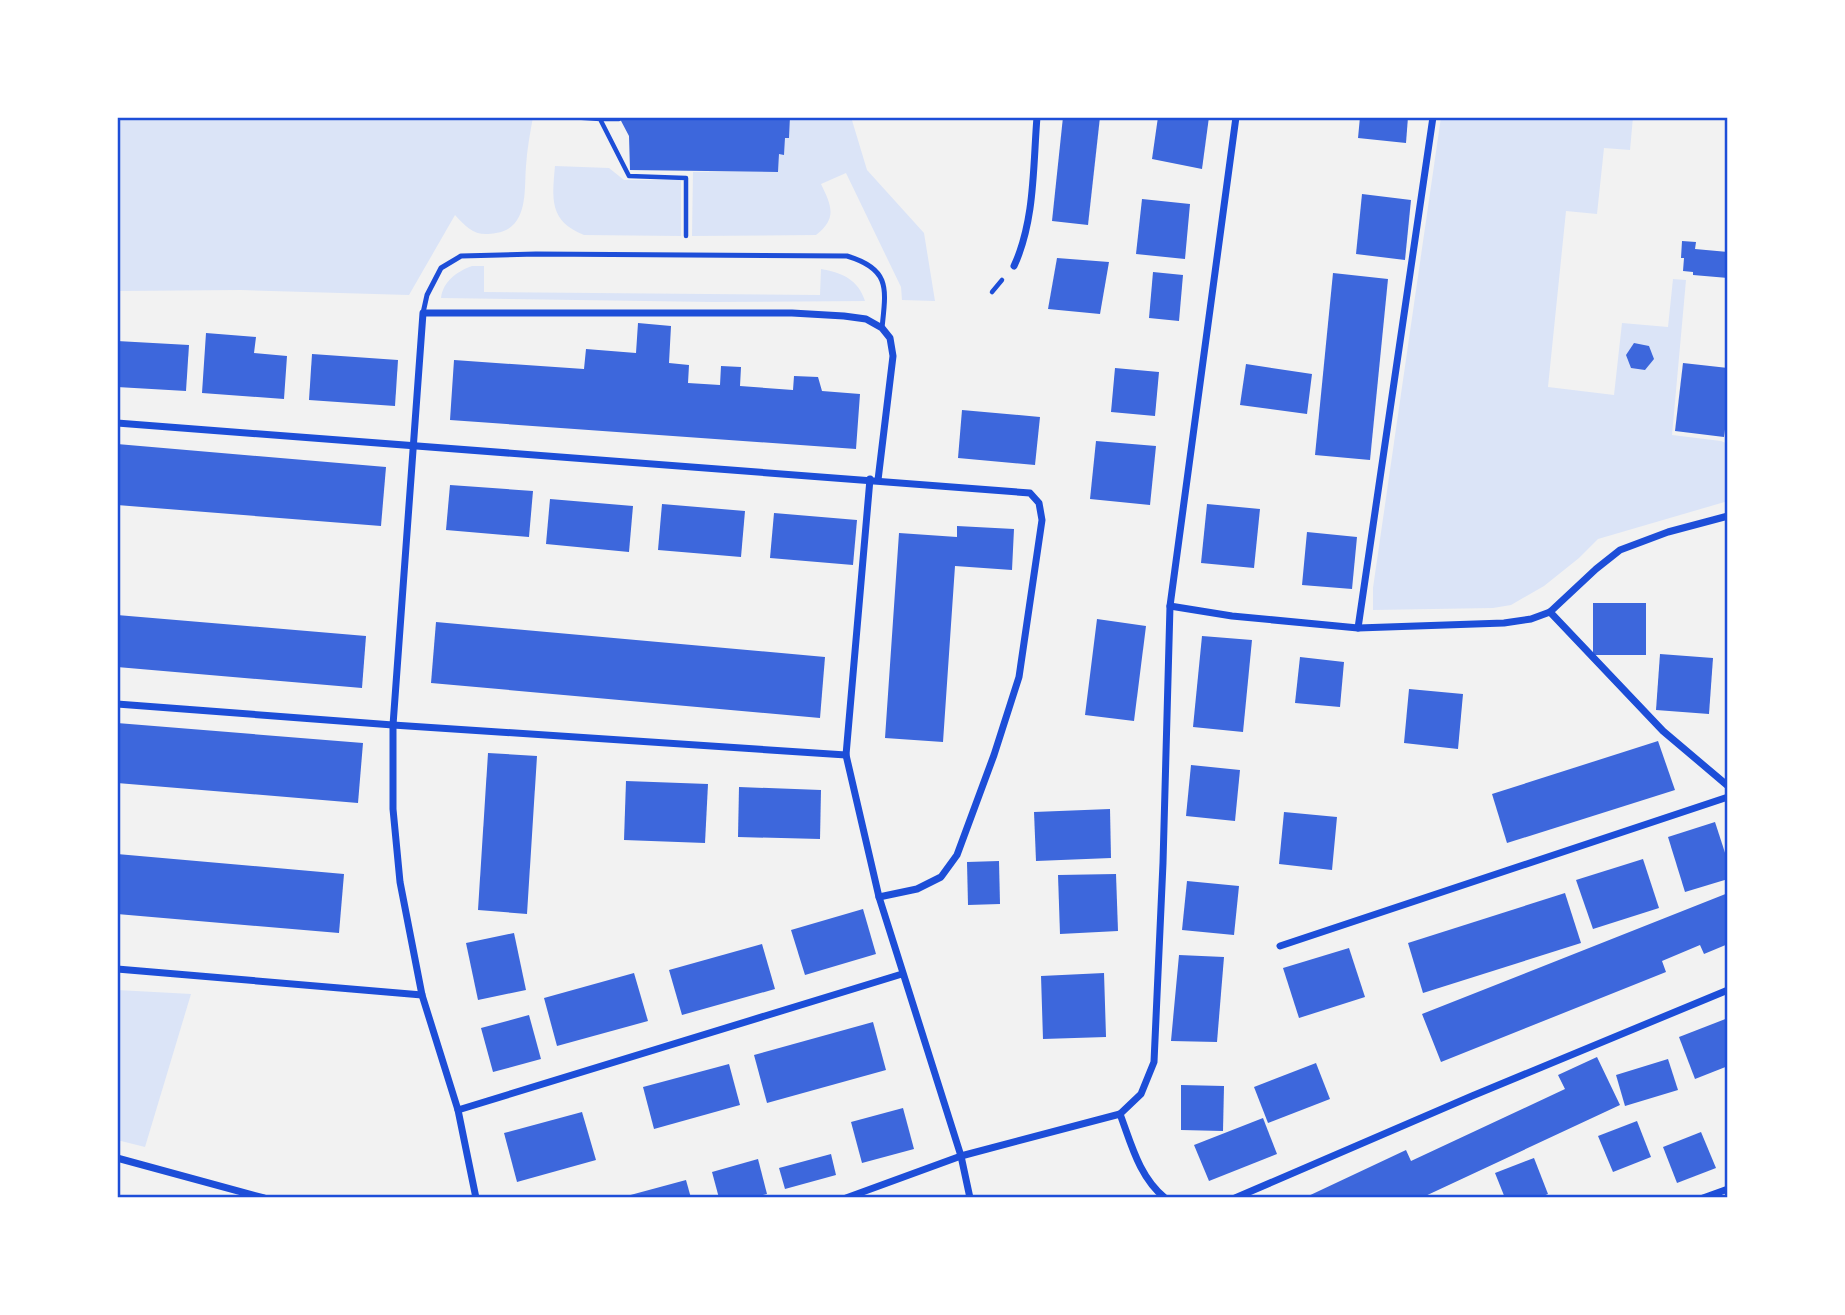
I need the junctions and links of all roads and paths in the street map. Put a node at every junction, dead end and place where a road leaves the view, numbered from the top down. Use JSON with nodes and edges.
{"nodes":[{"id":1,"x":570,"y":117,"type":"edge"},
{"id":2,"x":1037,"y":117,"type":"edge"},
{"id":3,"x":1236,"y":117,"type":"edge"},
{"id":4,"x":1433,"y":117,"type":"edge"},
{"id":5,"x":600,"y":119,"type":"edge"},
{"id":6,"x":619,"y":119,"type":"dead end"},
{"id":7,"x":686,"y":255,"type":"junction"},
{"id":8,"x":1014,"y":267,"type":"dead end"},
{"id":9,"x":423,"y":313,"type":"junction"},
{"id":10,"x":882,"y":328,"type":"junction"},
{"id":11,"x":117,"y":424,"type":"edge"},
{"id":12,"x":412,"y":447,"type":"junction"},
{"id":13,"x":874,"y":479,"type":"junction"},
{"id":14,"x":1728,"y":516,"type":"edge"},
{"id":15,"x":1170,"y":606,"type":"junction"},
{"id":16,"x":1550,"y":612,"type":"junction"},
{"id":17,"x":1358,"y":628,"type":"junction"},
{"id":18,"x":117,"y":704,"type":"edge"},
{"id":19,"x":393,"y":725,"type":"junction"},
{"id":20,"x":846,"y":755,"type":"junction"},
{"id":21,"x":1728,"y":786,"type":"edge"},
{"id":22,"x":1728,"y":797,"type":"edge"},
{"id":23,"x":880,"y":897,"type":"junction"},
{"id":24,"x":1280,"y":946,"type":"dead end"},
{"id":25,"x":117,"y":969,"type":"edge"},
{"id":26,"x":902,"y":974,"type":"junction"},
{"id":27,"x":1728,"y":990,"type":"edge"},
{"id":28,"x":422,"y":995,"type":"junction"},
{"id":29,"x":458,"y":1110,"type":"junction"},
{"id":30,"x":1120,"y":1114,"type":"junction"},
{"id":31,"x":961,"y":1156,"type":"junction"},
{"id":32,"x":117,"y":1158,"type":"edge"},
{"id":33,"x":1728,"y":1189,"type":"edge"},
{"id":34,"x":264,"y":1198,"type":"edge"},
{"id":35,"x":475,"y":1198,"type":"edge"},
{"id":36,"x":846,"y":1198,"type":"edge"},
{"id":37,"x":970,"y":1198,"type":"edge"},
{"id":38,"x":1165,"y":1198,"type":"edge"},
{"id":39,"x":1235,"y":1198,"type":"edge"},
{"id":40,"x":1703,"y":1198,"type":"edge"}],
"edges":[{"from":1,"to":5,"type":"path"},
{"from":2,"to":8,"type":"street"},
{"from":3,"to":15,"type":"street"},
{"from":4,"to":17,"type":"street"},
{"from":5,"to":6,"type":"path"},
{"from":5,"to":7,"type":"path"},
{"from":7,"to":9,"type":"lane"},
{"from":7,"to":10,"type":"lane"},
{"from":9,"to":10,"type":"street"},
{"from":9,"to":12,"type":"street"},
{"from":10,"to":13,"type":"street"},
{"from":11,"to":12,"type":"street"},
{"from":12,"to":13,"type":"street"},
{"from":12,"to":19,"type":"street"},
{"from":13,"to":20,"type":"street"},
{"from":13,"to":23,"type":"street"},
{"from":14,"to":16,"type":"street"},
{"from":15,"to":17,"type":"street"},
{"from":15,"to":30,"type":"street"},
{"from":16,"to":17,"type":"street"},
{"from":16,"to":21,"type":"street"},
{"from":18,"to":19,"type":"street"},
{"from":19,"to":20,"type":"street"},
{"from":19,"to":28,"type":"street"},
{"from":20,"to":23,"type":"street"},
{"from":22,"to":24,"type":"street"},
{"from":23,"to":26,"type":"street"},
{"from":25,"to":28,"type":"street"},
{"from":26,"to":29,"type":"street"},
{"from":26,"to":31,"type":"street"},
{"from":27,"to":39,"type":"street"},
{"from":28,"to":29,"type":"street"},
{"from":29,"to":35,"type":"street"},
{"from":30,"to":31,"type":"street"},
{"from":30,"to":38,"type":"street"},
{"from":31,"to":36,"type":"street"},
{"from":31,"to":37,"type":"street"},
{"from":32,"to":34,"type":"street"},
{"from":33,"to":40,"type":"street"}]}
